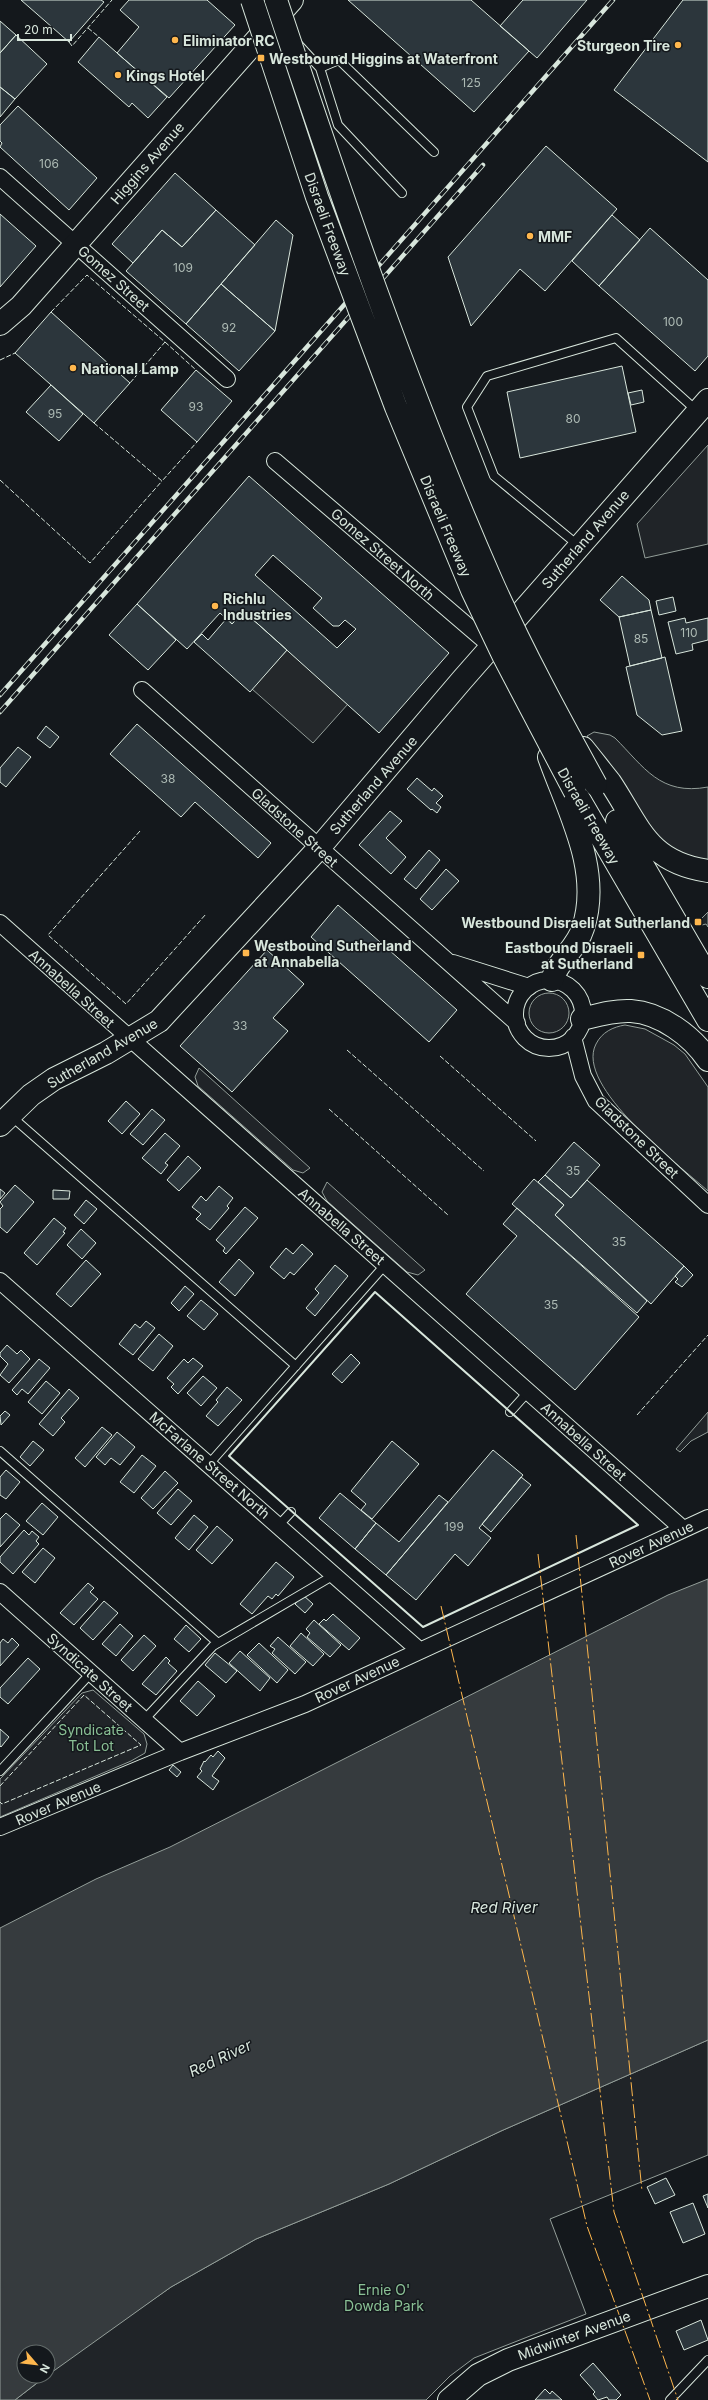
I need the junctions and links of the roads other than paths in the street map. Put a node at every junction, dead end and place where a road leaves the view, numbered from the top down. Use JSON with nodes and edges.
{"nodes":[{"id":1,"x":242,"y":0,"type":"edge"},
{"id":2,"x":252,"y":0,"type":"edge"},
{"id":3,"x":277,"y":9,"type":"edge"},
{"id":4,"x":320,"y":68,"type":"junction"},
{"id":5,"x":434,"y":152,"type":"dead end"},
{"id":6,"x":0,"y":177,"type":"edge"},
{"id":7,"x":402,"y":193,"type":"dead end"},
{"id":8,"x":76,"y":244,"type":"junction"},
{"id":9,"x":0,"y":324,"type":"edge"},
{"id":10,"x":227,"y":379,"type":"dead end"},
{"id":11,"x":703,"y":406,"type":"edge"},
{"id":12,"x":276,"y":461,"type":"dead end"},
{"id":13,"x":579,"y":546,"type":"junction"},
{"id":14,"x":491,"y":646,"type":"junction"},
{"id":15,"x":142,"y":690,"type":"dead end"},
{"id":16,"x":603,"y":784,"type":"junction"},
{"id":17,"x":568,"y":792,"type":"junction"},
{"id":18,"x":318,"y":848,"type":"junction"},
{"id":19,"x":708,"y":871,"type":"edge"},
{"id":20,"x":0,"y":923,"type":"edge"},
{"id":21,"x":448,"y":962,"type":"junction"},
{"id":22,"x":708,"y":977,"type":"edge"},
{"id":23,"x":552,"y":980,"type":"junction"},
{"id":24,"x":529,"y":987,"type":"junction"},
{"id":25,"x":708,"y":1020,"type":"edge"},
{"id":26,"x":517,"y":1023,"type":"junction"},
{"id":27,"x":578,"y":1028,"type":"junction"},
{"id":28,"x":130,"y":1039,"type":"junction"},
{"id":29,"x":708,"y":1060,"type":"edge"},
{"id":30,"x":5,"y":1119,"type":"edge"},
{"id":31,"x":708,"y":1205,"type":"edge"},
{"id":32,"x":385,"y":1265,"type":"junction"},
{"id":33,"x":0,"y":1280,"type":"edge"},
{"id":34,"x":296,"y":1366,"type":"junction"},
{"id":35,"x":528,"y":1392,"type":"junction"},
{"id":36,"x":510,"y":1412,"type":"dead end"},
{"id":37,"x":0,"y":1450,"type":"edge"},
{"id":38,"x":209,"y":1464,"type":"junction"},
{"id":39,"x":291,"y":1512,"type":"dead end"},
{"id":40,"x":708,"y":1518,"type":"edge"},
{"id":41,"x":278,"y":1526,"type":"junction"},
{"id":42,"x":684,"y":1529,"type":"junction"},
{"id":43,"x":334,"y":1575,"type":"junction"},
{"id":44,"x":0,"y":1592,"type":"edge"},
{"id":45,"x":218,"y":1644,"type":"junction"},
{"id":46,"x":419,"y":1650,"type":"junction"},
{"id":47,"x":91,"y":1673,"type":"junction"},
{"id":48,"x":144,"y":1720,"type":"junction"},
{"id":49,"x":180,"y":1752,"type":"junction"},
{"id":50,"x":0,"y":1771,"type":"edge"},
{"id":51,"x":0,"y":1827,"type":"edge"},
{"id":52,"x":708,"y":2286,"type":"edge"},
{"id":53,"x":708,"y":2360,"type":"edge"},
{"id":54,"x":449,"y":2400,"type":"edge"},
{"id":55,"x":670,"y":2400,"type":"edge"}],
"edges":[{"from":1,"to":3,"type":"main road"},
{"from":2,"to":17,"type":"main road","name":"Disraeli Freeway","bridge":true},
{"from":3,"to":4,"type":"lane"},
{"from":3,"to":8,"type":"main road","name":"Higgins Avenue"},
{"from":3,"to":16,"type":"main road","name":"Disraeli Freeway","bridge":true},
{"from":4,"to":5,"type":"lane"},
{"from":4,"to":7,"type":"lane"},
{"from":6,"to":8,"type":"street","name":"Gomez Street"},
{"from":8,"to":9,"type":"main road","name":"Higgins Avenue"},
{"from":8,"to":10,"type":"street","name":"Gomez Street"},
{"from":11,"to":13,"type":"main road","name":"Sutherland Avenue"},
{"from":11,"to":13,"type":"lane"},
{"from":12,"to":14,"type":"street","name":"Gomez Street North"},
{"from":13,"to":14,"type":"main road","name":"Sutherland Avenue"},
{"from":14,"to":18,"type":"main road","name":"Sutherland Avenue"},
{"from":15,"to":18,"type":"street","name":"Gladstone Street"},
{"from":16,"to":19,"type":"main road"},
{"from":16,"to":22,"type":"main road","name":"Disraeli Freeway"},
{"from":17,"to":23,"type":"main road"},
{"from":17,"to":25,"type":"main road","name":"Disraeli Freeway"},
{"from":18,"to":21,"type":"street","name":"Gladstone Street"},
{"from":18,"to":28,"type":"main road","name":"Sutherland Avenue"},
{"from":20,"to":28,"type":"street","name":"Annabella Street"},
{"from":21,"to":24,"type":"street","name":"Gladstone Street"},
{"from":21,"to":26,"type":"street","name":"Gladstone Street"},
{"from":23,"to":24,"type":"street"},
{"from":23,"to":27,"type":"street","name":"Gladstone Street"},
{"from":24,"to":26,"type":"street"},
{"from":26,"to":27,"type":"street","name":"Gladstone Street"},
{"from":27,"to":29,"type":"main road"},
{"from":27,"to":31,"type":"street","name":"Gladstone Street"},
{"from":28,"to":30,"type":"main road","name":"Sutherland Avenue"},
{"from":28,"to":32,"type":"street","name":"Annabella Street"},
{"from":30,"to":34,"type":"lane"},
{"from":32,"to":34,"type":"lane"},
{"from":32,"to":35,"type":"street","name":"Annabella Street"},
{"from":33,"to":38,"type":"street","name":"McFarlane Street North"},
{"from":34,"to":38,"type":"lane"},
{"from":35,"to":36,"type":"lane"},
{"from":35,"to":42,"type":"street","name":"Annabella Street"},
{"from":37,"to":45,"type":"lane"},
{"from":38,"to":41,"type":"street","name":"McFarlane Street North"},
{"from":39,"to":41,"type":"lane"},
{"from":40,"to":42,"type":"street","name":"Rover Avenue"},
{"from":41,"to":43,"type":"street","name":"McFarlane Street North"},
{"from":42,"to":46,"type":"street","name":"Rover Avenue"},
{"from":43,"to":45,"type":"lane"},
{"from":43,"to":46,"type":"street","name":"McFarlane Street North"},
{"from":44,"to":47,"type":"street","name":"Syndicate Street"},
{"from":45,"to":48,"type":"lane"},
{"from":46,"to":49,"type":"street","name":"Rover Avenue"},
{"from":47,"to":48,"type":"street","name":"Syndicate Street"},
{"from":47,"to":50,"type":"lane"},
{"from":48,"to":49,"type":"street","name":"Syndicate Street"},
{"from":49,"to":51,"type":"street","name":"Rover Avenue"},
{"from":52,"to":54,"type":"main road","name":"Midwinter Avenue"},
{"from":53,"to":55,"type":"lane"}]}
